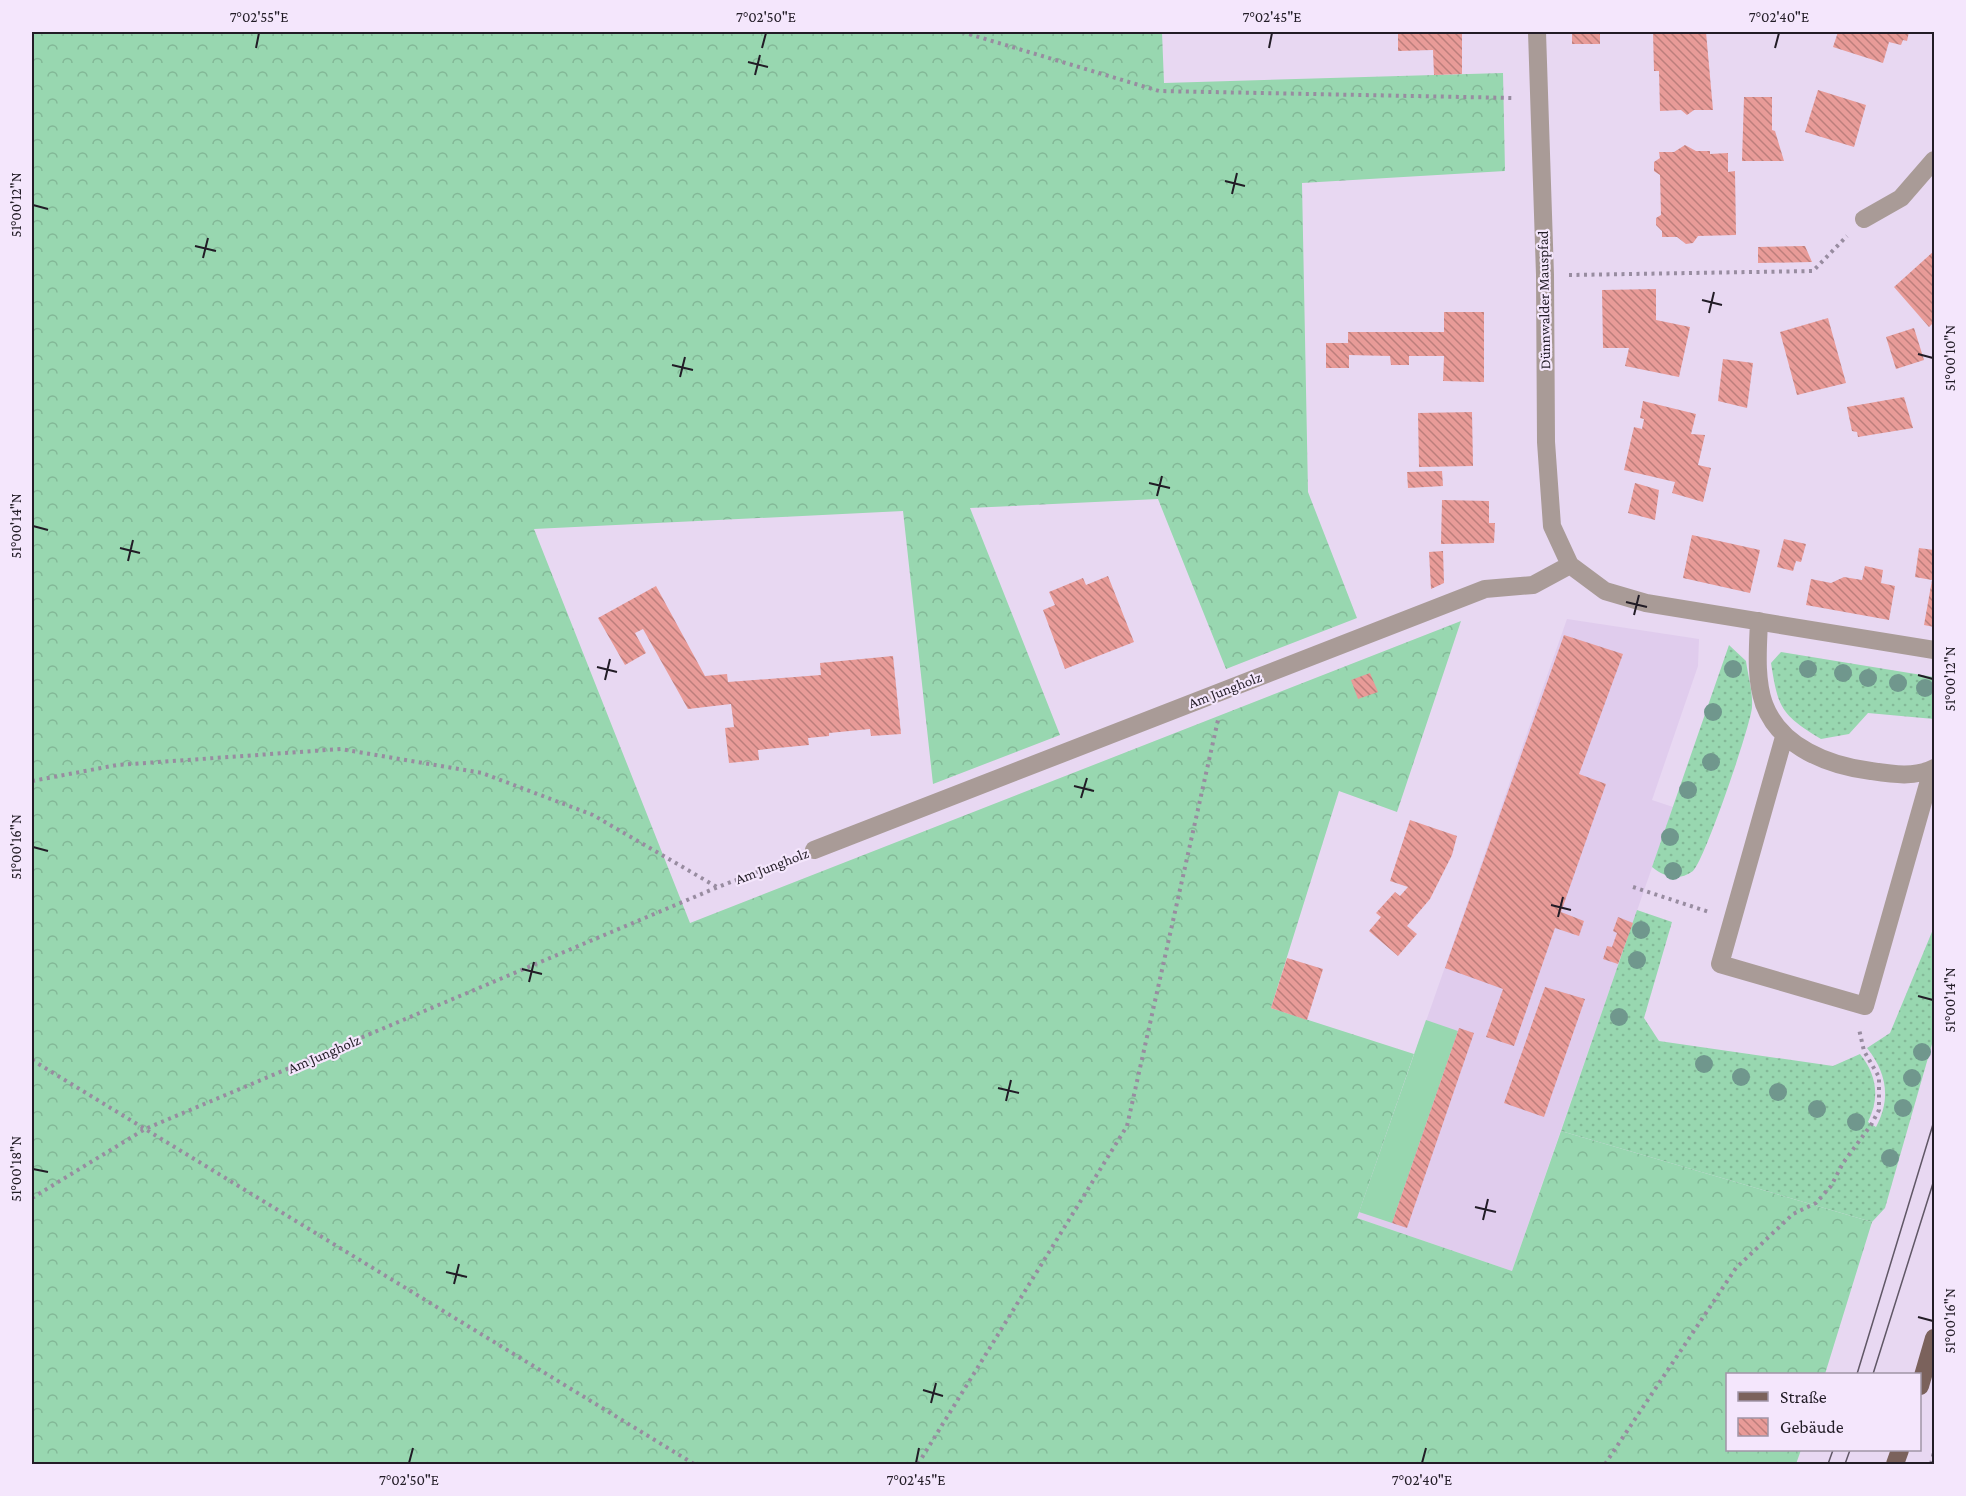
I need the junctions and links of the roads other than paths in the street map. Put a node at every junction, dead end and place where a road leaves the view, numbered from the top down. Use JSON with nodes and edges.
{"nodes":[{"id":1,"x":1537,"y":32,"type":"edge"},
{"id":2,"x":1935,"y":160,"type":"edge"},
{"id":3,"x":1864,"y":219,"type":"road end"},
{"id":4,"x":1570,"y":564,"type":"junction"},
{"id":5,"x":1759,"y":621,"type":"junction"},
{"id":6,"x":1935,"y":650,"type":"edge"},
{"id":7,"x":1784,"y":737,"type":"junction"},
{"id":8,"x":1933,"y":769,"type":"edge"},
{"id":9,"x":814,"y":850,"type":"road end"},
{"id":10,"x":1935,"y":1338,"type":"edge"},
{"id":11,"x":1921,"y":1383,"type":"edge"}],
"edges":[{"from":1,"to":4,"type":"street","name":"Dünnwalder Mauspfad"},
{"from":2,"to":3,"type":"street"},
{"from":4,"to":5,"type":"street","name":"Dünnwalder Mauspfad"},
{"from":4,"to":9,"type":"street","name":"Am Jungholz"},
{"from":5,"to":6,"type":"street","name":"Dünnwalder Mauspfad"},
{"from":5,"to":7,"type":"street"},
{"from":7,"to":8,"type":"street"},
{"from":7,"to":8,"type":"street"},
{"from":10,"to":11,"type":"main road"}]}
